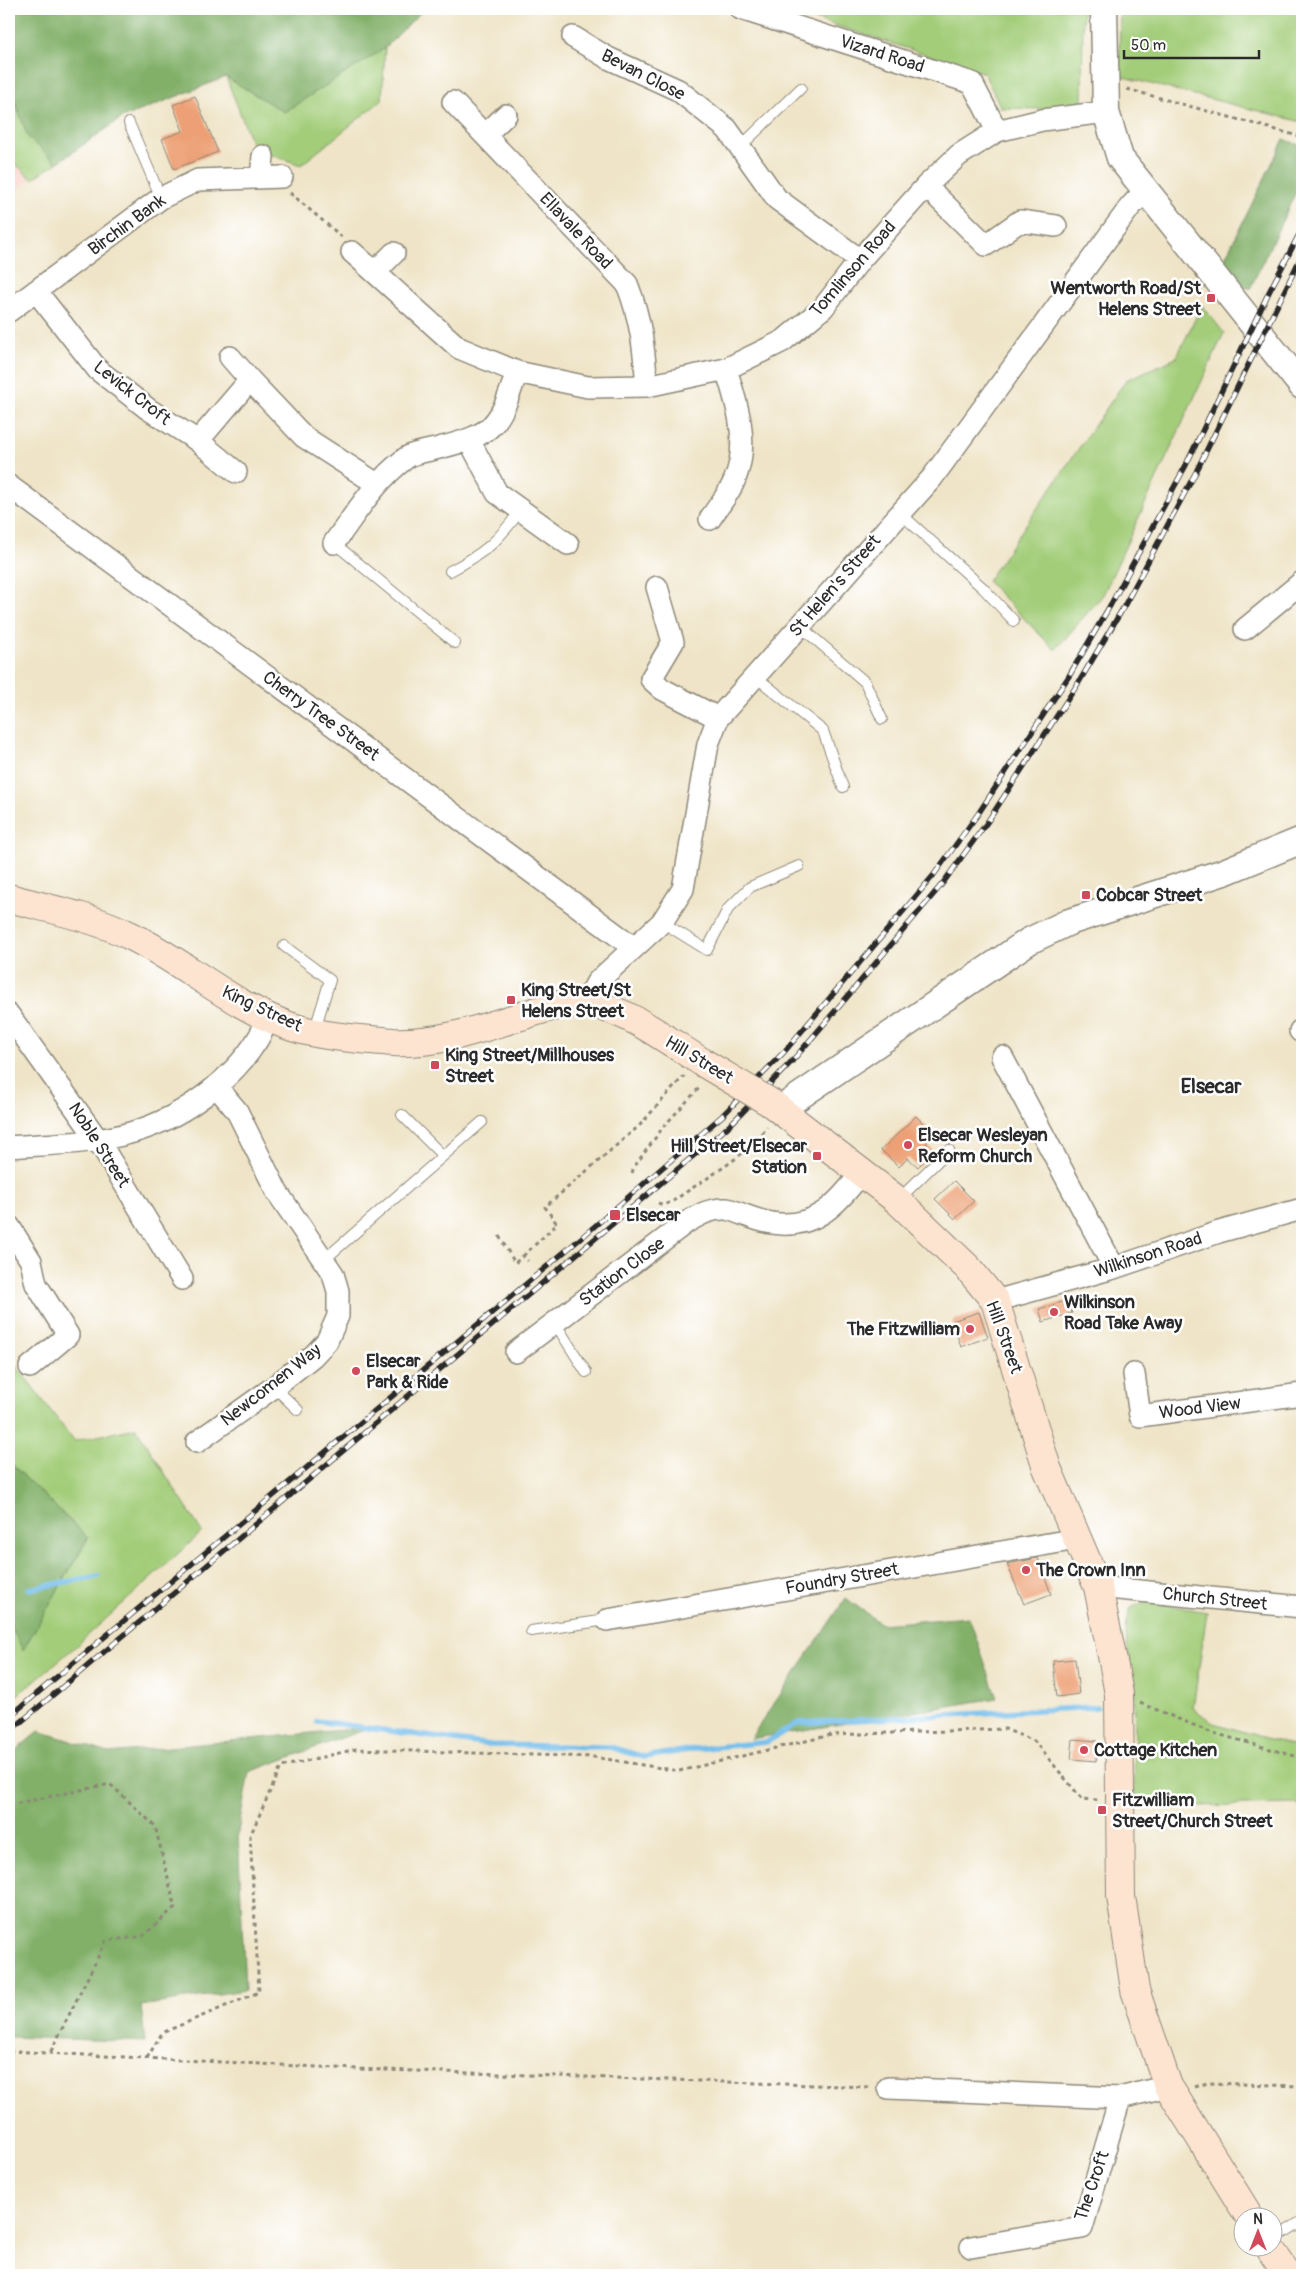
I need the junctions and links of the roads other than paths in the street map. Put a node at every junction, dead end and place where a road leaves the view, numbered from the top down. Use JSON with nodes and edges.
{"nodes":[{"id":1,"x":741,"y":9,"type":"edge"},
{"id":2,"x":1104,"y":9,"type":"edge"},
{"id":3,"x":573,"y":37,"type":"dead end"},
{"id":4,"x":801,"y":88,"type":"dead end"},
{"id":5,"x":453,"y":102,"type":"dead end"},
{"id":6,"x":1106,"y":112,"type":"junction"},
{"id":7,"x":506,"y":115,"type":"dead end"},
{"id":8,"x":129,"y":123,"type":"dead end"},
{"id":9,"x":997,"y":131,"type":"junction"},
{"id":10,"x":485,"y":135,"type":"junction"},
{"id":11,"x":739,"y":148,"type":"junction"},
{"id":12,"x":263,"y":156,"type":"dead end"},
{"id":13,"x":282,"y":177,"type":"road end"},
{"id":14,"x":261,"y":178,"type":"junction"},
{"id":15,"x":926,"y":186,"type":"junction"},
{"id":16,"x":1145,"y":191,"type":"junction"},
{"id":17,"x":161,"y":198,"type":"junction"},
{"id":18,"x":1056,"y":226,"type":"dead end"},
{"id":19,"x":352,"y":252,"type":"road end"},
{"id":20,"x":394,"y":252,"type":"dead end"},
{"id":21,"x":860,"y":260,"type":"junction"},
{"id":22,"x":375,"y":272,"type":"junction"},
{"id":23,"x":36,"y":292,"type":"junction"},
{"id":24,"x":9,"y":311,"type":"edge"},
{"id":25,"x":230,"y":357,"type":"dead end"},
{"id":26,"x":726,"y":368,"type":"junction"},
{"id":27,"x":517,"y":372,"type":"junction"},
{"id":28,"x":250,"y":380,"type":"junction"},
{"id":29,"x":647,"y":386,"type":"junction"},
{"id":30,"x":1302,"y":386,"type":"edge"},
{"id":31,"x":469,"y":440,"type":"junction"},
{"id":32,"x":198,"y":441,"type":"junction"},
{"id":33,"x":236,"y":472,"type":"dead end"},
{"id":34,"x":377,"y":484,"type":"junction"},
{"id":35,"x":9,"y":486,"type":"edge"},
{"id":36,"x":521,"y":510,"type":"junction"},
{"id":37,"x":900,"y":513,"type":"junction"},
{"id":38,"x":710,"y":519,"type":"dead end"},
{"id":39,"x":334,"y":543,"type":"joint"},
{"id":40,"x":568,"y":544,"type":"dead end"},
{"id":41,"x":450,"y":571,"type":"dead end"},
{"id":42,"x":1302,"y":582,"type":"edge"},
{"id":43,"x":656,"y":587,"type":"dead end"},
{"id":44,"x":1014,"y":621,"type":"dead end"},
{"id":45,"x":800,"y":626,"type":"junction"},
{"id":46,"x":1245,"y":629,"type":"dead end"},
{"id":47,"x":455,"y":643,"type":"dead end"},
{"id":48,"x":756,"y":676,"type":"junction"},
{"id":49,"x":718,"y":718,"type":"junction"},
{"id":50,"x":882,"y":718,"type":"dead end"},
{"id":51,"x":843,"y":786,"type":"dead end"},
{"id":52,"x":1302,"y":840,"type":"edge"},
{"id":53,"x":799,"y":866,"type":"dead end"},
{"id":54,"x":9,"y":898,"type":"edge"},
{"id":55,"x":662,"y":922,"type":"junction"},
{"id":56,"x":284,"y":946,"type":"dead end"},
{"id":57,"x":633,"y":946,"type":"junction"},
{"id":58,"x":590,"y":1004,"type":"junction"},
{"id":59,"x":9,"y":1015,"type":"edge"},
{"id":60,"x":269,"y":1016,"type":"junction"},
{"id":61,"x":314,"y":1032,"type":"junction"},
{"id":62,"x":1002,"y":1057,"type":"dead end"},
{"id":63,"x":216,"y":1086,"type":"junction"},
{"id":64,"x":775,"y":1107,"type":"junction"},
{"id":65,"x":402,"y":1115,"type":"dead end"},
{"id":66,"x":482,"y":1122,"type":"dead end"},
{"id":67,"x":98,"y":1140,"type":"junction"},
{"id":68,"x":9,"y":1147,"type":"edge"},
{"id":69,"x":949,"y":1150,"type":"dead end"},
{"id":70,"x":442,"y":1155,"type":"junction"},
{"id":71,"x":861,"y":1173,"type":"junction"},
{"id":72,"x":897,"y":1200,"type":"junction"},
{"id":73,"x":1302,"y":1209,"type":"edge"},
{"id":74,"x":9,"y":1226,"type":"edge"},
{"id":75,"x":325,"y":1259,"type":"junction"},
{"id":76,"x":1114,"y":1268,"type":"junction"},
{"id":77,"x":182,"y":1279,"type":"dead end"},
{"id":78,"x":995,"y":1301,"type":"junction"},
{"id":79,"x":555,"y":1323,"type":"junction"},
{"id":80,"x":516,"y":1352,"type":"dead end"},
{"id":81,"x":30,"y":1367,"type":"dead end"},
{"id":82,"x":586,"y":1372,"type":"dead end"},
{"id":83,"x":1134,"y":1374,"type":"dead end"},
{"id":84,"x":274,"y":1387,"type":"junction"},
{"id":85,"x":1302,"y":1394,"type":"edge"},
{"id":86,"x":298,"y":1410,"type":"dead end"},
{"id":87,"x":197,"y":1442,"type":"dead end"},
{"id":88,"x":1078,"y":1539,"type":"junction"},
{"id":89,"x":1098,"y":1587,"type":"junction"},
{"id":90,"x":1302,"y":1607,"type":"edge"},
{"id":91,"x":607,"y":1620,"type":"joint"},
{"id":92,"x":531,"y":1631,"type":"dead end"},
{"id":93,"x":888,"y":2088,"type":"road end"},
{"id":94,"x":1170,"y":2089,"type":"junction"},
{"id":95,"x":1120,"y":2098,"type":"junction"},
{"id":96,"x":1243,"y":2206,"type":"edge"},
{"id":97,"x":1302,"y":2221,"type":"edge"},
{"id":98,"x":1284,"y":2233,"type":"edge"},
{"id":99,"x":971,"y":2247,"type":"dead end"},
{"id":100,"x":1275,"y":2256,"type":"edge"},
{"id":101,"x":1288,"y":2275,"type":"edge"}],
"edges":[{"from":1,"to":9,"type":"street","name":"Vizard Road"},
{"from":2,"to":6,"type":"street"},
{"from":3,"to":11,"type":"street","name":"Bevan Close"},
{"from":4,"to":11,"type":"lane"},
{"from":5,"to":10,"type":"street","name":"Ellavale Road"},
{"from":6,"to":9,"type":"street","name":"Tomlinson Road"},
{"from":6,"to":16,"type":"street"},
{"from":7,"to":10,"type":"street"},
{"from":8,"to":17,"type":"lane"},
{"from":9,"to":15,"type":"street","name":"Tomlinson Road"},
{"from":10,"to":29,"type":"street","name":"Ellavale Road"},
{"from":11,"to":21,"type":"street","name":"Bevan Close"},
{"from":12,"to":14,"type":"street"},
{"from":13,"to":14,"type":"street","name":"Birchin Bank"},
{"from":14,"to":17,"type":"street","name":"Birchin Bank"},
{"from":15,"to":18,"type":"street"},
{"from":15,"to":21,"type":"street","name":"Tomlinson Road"},
{"from":16,"to":30,"type":"street"},
{"from":16,"to":37,"type":"street","name":"St Helen's Street"},
{"from":17,"to":23,"type":"street","name":"Birchin Bank"},
{"from":19,"to":22,"type":"street","name":"Tomlinson Road"},
{"from":20,"to":22,"type":"street"},
{"from":21,"to":26,"type":"street","name":"Tomlinson Road"},
{"from":22,"to":27,"type":"street","name":"Tomlinson Road"},
{"from":23,"to":24,"type":"street","name":"Birchin Bank"},
{"from":23,"to":32,"type":"street","name":"Levick Croft"},
{"from":25,"to":28,"type":"street"},
{"from":26,"to":29,"type":"street","name":"Tomlinson Road"},
{"from":26,"to":38,"type":"street"},
{"from":27,"to":29,"type":"street","name":"Tomlinson Road"},
{"from":27,"to":31,"type":"street"},
{"from":28,"to":32,"type":"street"},
{"from":28,"to":34,"type":"street"},
{"from":31,"to":34,"type":"street"},
{"from":31,"to":36,"type":"street"},
{"from":32,"to":33,"type":"street","name":"Levick Croft"},
{"from":34,"to":39,"type":"street"},
{"from":35,"to":57,"type":"street","name":"Cherry Tree Street"},
{"from":36,"to":40,"type":"street"},
{"from":36,"to":41,"type":"lane"},
{"from":37,"to":44,"type":"lane"},
{"from":37,"to":45,"type":"street","name":"St Helen's Street"},
{"from":39,"to":47,"type":"lane"},
{"from":42,"to":46,"type":"street"},
{"from":43,"to":49,"type":"street"},
{"from":45,"to":48,"type":"street","name":"St Helen's Street"},
{"from":45,"to":50,"type":"lane"},
{"from":48,"to":49,"type":"street","name":"St Helen's Street"},
{"from":48,"to":51,"type":"lane"},
{"from":49,"to":55,"type":"street","name":"St Helen's Street"},
{"from":52,"to":64,"type":"street"},
{"from":53,"to":55,"type":"lane"},
{"from":54,"to":60,"type":"main road","name":"King Street"},
{"from":55,"to":57,"type":"street","name":"St Helen's Street"},
{"from":56,"to":61,"type":"lane"},
{"from":57,"to":58,"type":"street","name":"St Helen's Street"},
{"from":58,"to":61,"type":"main road","name":"King Street"},
{"from":58,"to":64,"type":"main road","name":"Hill Street","bridge":true},
{"from":59,"to":67,"type":"street","name":"Noble Street"},
{"from":60,"to":61,"type":"main road","name":"King Street"},
{"from":60,"to":63,"type":"street"},
{"from":62,"to":76,"type":"street"},
{"from":63,"to":67,"type":"street"},
{"from":63,"to":75,"type":"street","name":"Newcomen Way"},
{"from":64,"to":71,"type":"main road","name":"Hill Street"},
{"from":65,"to":70,"type":"lane"},
{"from":66,"to":70,"type":"lane"},
{"from":67,"to":68,"type":"street"},
{"from":67,"to":77,"type":"street","name":"Noble Street"},
{"from":69,"to":72,"type":"lane"},
{"from":70,"to":75,"type":"lane"},
{"from":71,"to":72,"type":"main road","name":"Hill Street"},
{"from":71,"to":79,"type":"street","name":"Station Close"},
{"from":72,"to":78,"type":"main road","name":"Hill Street"},
{"from":73,"to":76,"type":"street","name":"Wilkinson Road"},
{"from":74,"to":81,"type":"street"},
{"from":75,"to":84,"type":"street","name":"Newcomen Way"},
{"from":76,"to":78,"type":"street","name":"Wilkinson Road"},
{"from":78,"to":88,"type":"main road","name":"Hill Street"},
{"from":79,"to":80,"type":"street","name":"Station Close"},
{"from":79,"to":82,"type":"lane"},
{"from":83,"to":85,"type":"street","name":"Wood View"},
{"from":84,"to":86,"type":"lane"},
{"from":84,"to":87,"type":"street","name":"Newcomen Way"},
{"from":88,"to":89,"type":"main road","name":"Hill Street"},
{"from":88,"to":91,"type":"street","name":"Foundry Street"},
{"from":89,"to":90,"type":"street","name":"Church Street"},
{"from":89,"to":94,"type":"main road","name":"Hill Street"},
{"from":91,"to":92,"type":"lane"},
{"from":93,"to":95,"type":"street"},
{"from":94,"to":95,"type":"street"},
{"from":94,"to":96,"type":"main road","name":"Hill Street"},
{"from":95,"to":99,"type":"street","name":"The Croft"},
{"from":97,"to":98,"type":"lane"},
{"from":100,"to":101,"type":"main road"}]}
